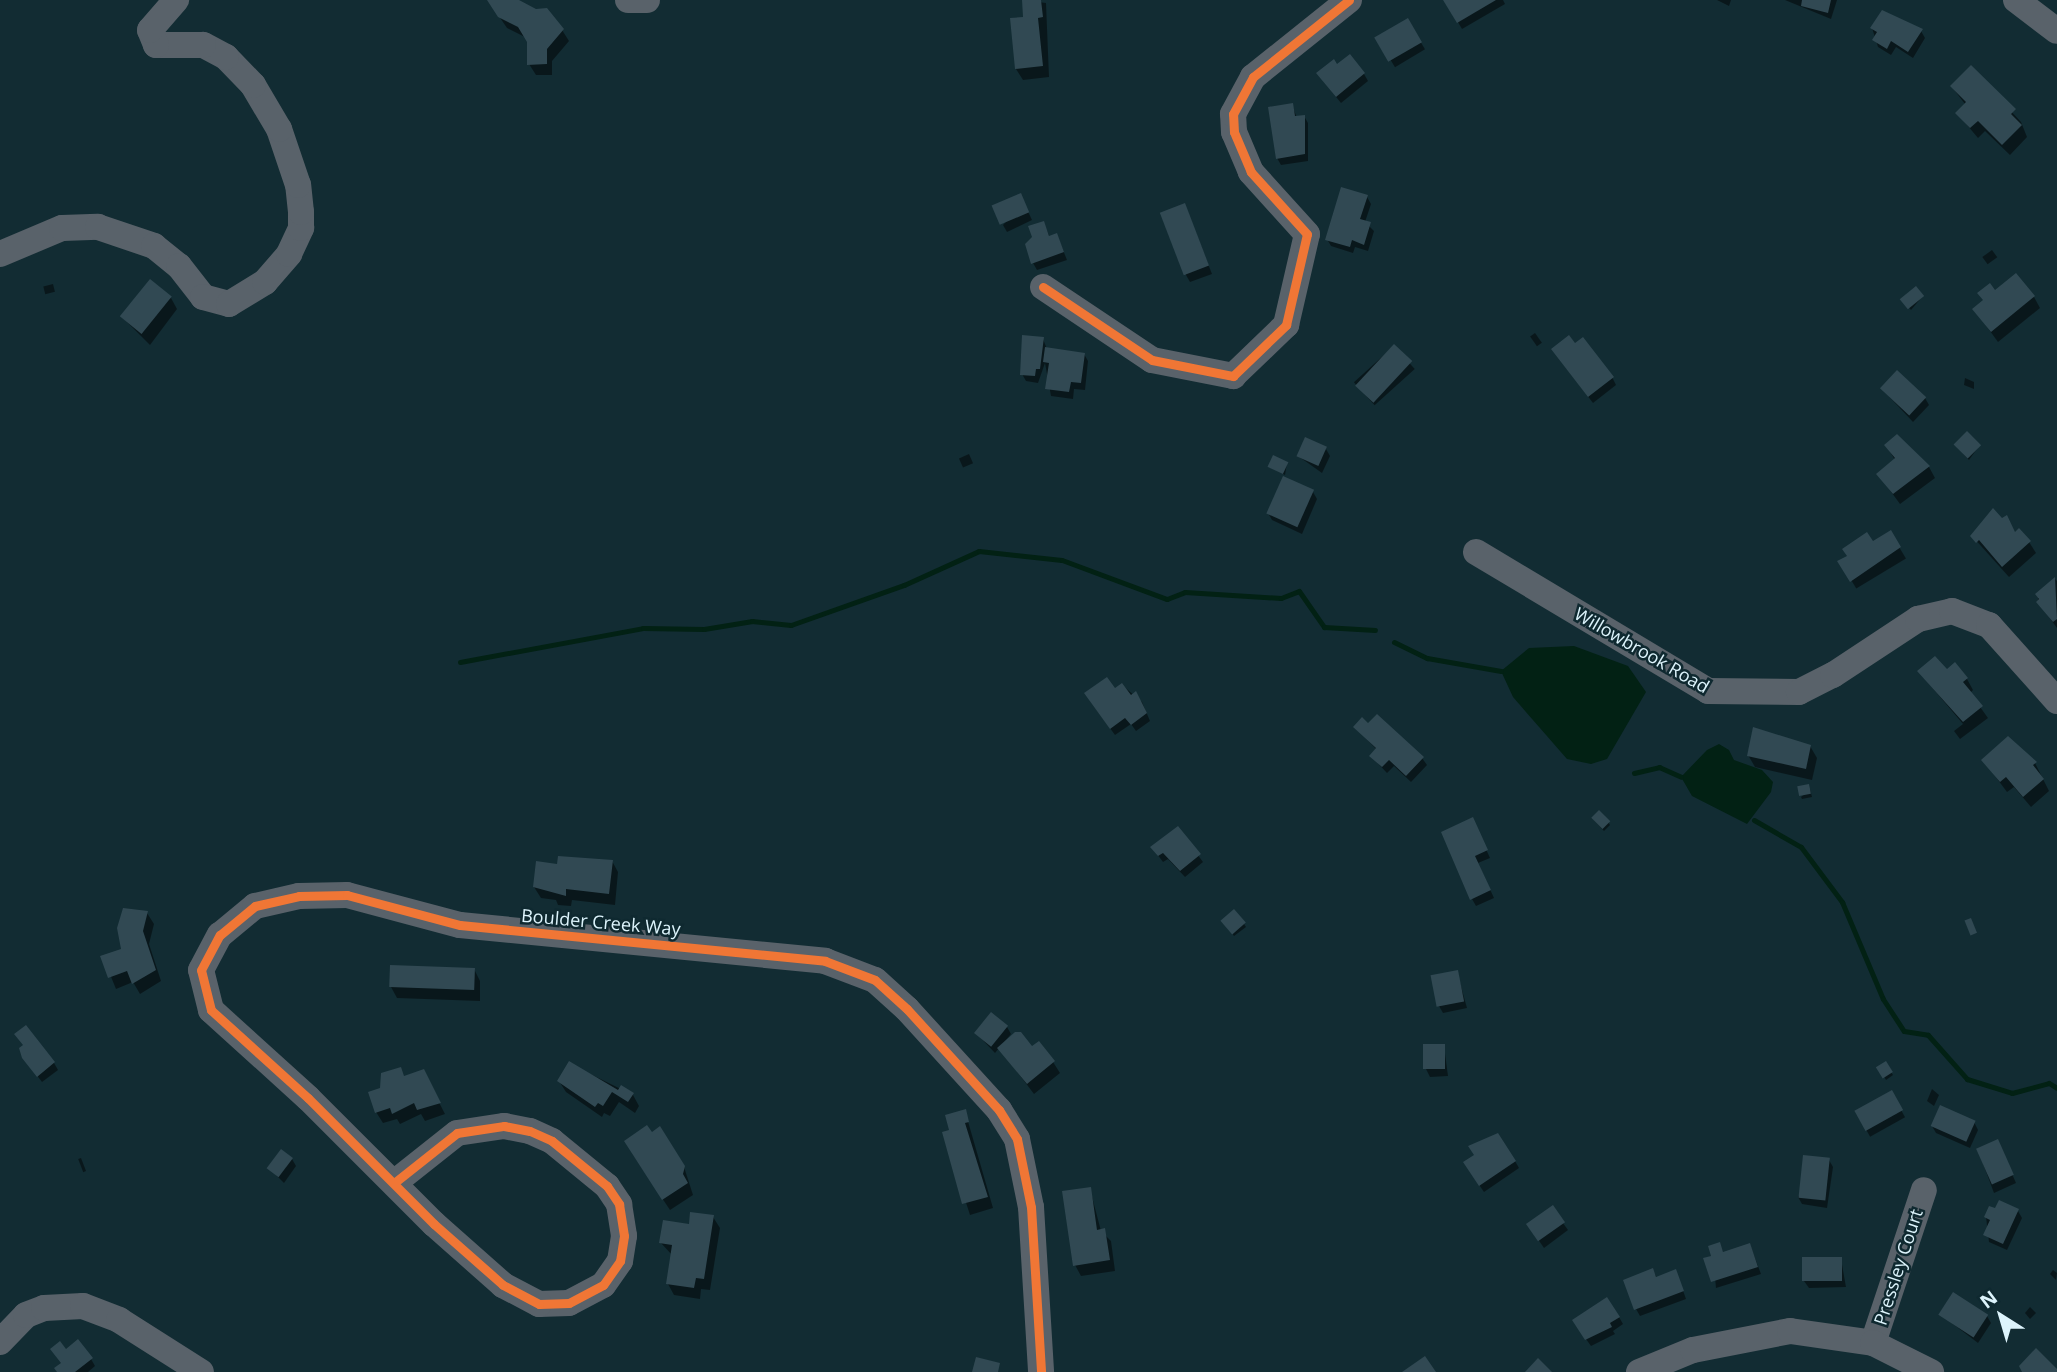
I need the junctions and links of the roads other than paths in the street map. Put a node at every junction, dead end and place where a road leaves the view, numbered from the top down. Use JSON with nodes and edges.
{"nodes":[{"id":1,"x":176,"y":0,"type":"edge"},
{"id":2,"x":628,"y":0,"type":"edge"},
{"id":3,"x":647,"y":0,"type":"edge"},
{"id":4,"x":1349,"y":0,"type":"edge"},
{"id":5,"x":2016,"y":0,"type":"edge"},
{"id":6,"x":2057,"y":31,"type":"edge"},
{"id":7,"x":0,"y":254,"type":"edge"},
{"id":8,"x":1043,"y":287,"type":"dead end"},
{"id":9,"x":1476,"y":552,"type":"dead end"},
{"id":10,"x":2057,"y":701,"type":"edge"},
{"id":11,"x":394,"y":1184,"type":"junction"},
{"id":12,"x":1924,"y":1190,"type":"dead end"},
{"id":13,"x":0,"y":1342,"type":"edge"},
{"id":14,"x":1873,"y":1343,"type":"junction"},
{"id":15,"x":201,"y":1372,"type":"edge"},
{"id":16,"x":1041,"y":1372,"type":"edge"},
{"id":17,"x":1639,"y":1372,"type":"edge"},
{"id":18,"x":1931,"y":1372,"type":"edge"}],
"edges":[{"from":1,"to":7,"type":"street"},
{"from":2,"to":3,"type":"street"},
{"from":4,"to":8,"type":"street"},
{"from":5,"to":6,"type":"street"},
{"from":9,"to":10,"type":"street","name":"Willowbrook Road"},
{"from":11,"to":11,"type":"street","name":"Boulder Creek Way"},
{"from":11,"to":16,"type":"street","name":"Boulder Creek Way"},
{"from":12,"to":14,"type":"street","name":"Pressley Court"},
{"from":13,"to":15,"type":"street"},
{"from":14,"to":17,"type":"street"},
{"from":14,"to":18,"type":"street"}]}
